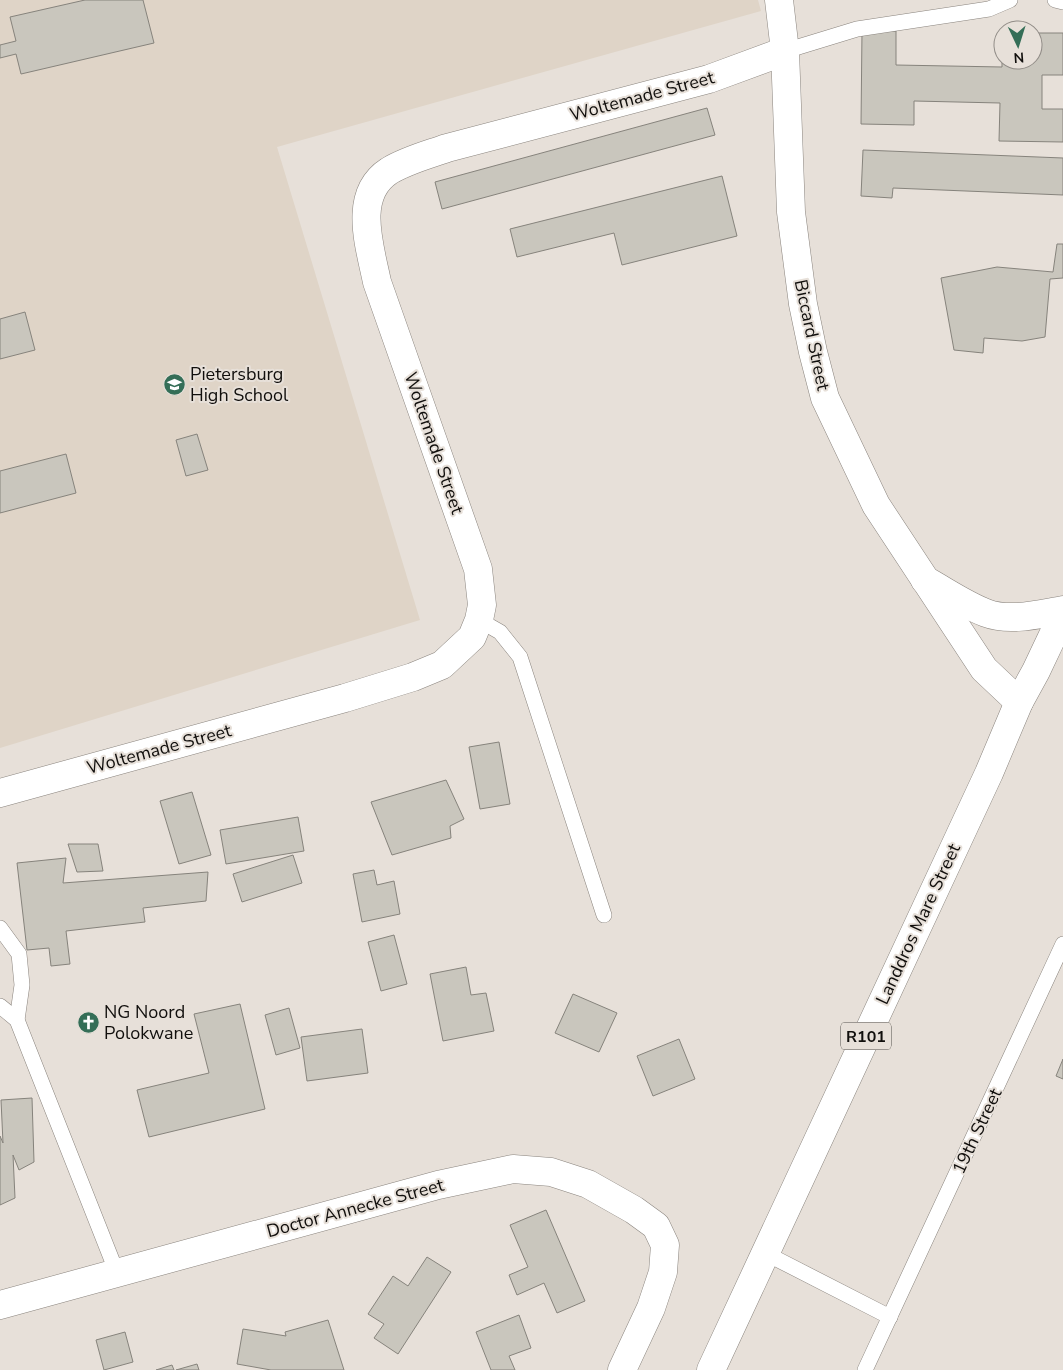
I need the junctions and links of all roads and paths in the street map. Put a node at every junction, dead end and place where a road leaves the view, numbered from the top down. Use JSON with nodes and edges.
{"nodes":[{"id":1,"x":780,"y":0,"type":"edge"},
{"id":2,"x":1010,"y":0,"type":"edge"},
{"id":3,"x":1055,"y":0,"type":"edge"},
{"id":4,"x":1063,"y":2,"type":"edge"},
{"id":5,"x":785,"y":51,"type":"junction"},
{"id":6,"x":925,"y":580,"type":"junction"},
{"id":7,"x":1063,"y":610,"type":"edge"},
{"id":8,"x":1063,"y":614,"type":"edge"},
{"id":9,"x":479,"y":620,"type":"junction"},
{"id":10,"x":1019,"y":702,"type":"junction"},
{"id":11,"x":0,"y":793,"type":"edge"},
{"id":12,"x":604,"y":915,"type":"dead end"},
{"id":13,"x":0,"y":928,"type":"edge"},
{"id":14,"x":1063,"y":944,"type":"edge"},
{"id":15,"x":1060,"y":960,"type":"edge"},
{"id":16,"x":0,"y":1006,"type":"edge"},
{"id":17,"x":17,"y":1020,"type":"junction"},
{"id":18,"x":764,"y":1253,"type":"junction"},
{"id":19,"x":117,"y":1273,"type":"junction"},
{"id":20,"x":0,"y":1305,"type":"edge"},
{"id":21,"x":890,"y":1317,"type":"junction"},
{"id":22,"x":622,"y":1370,"type":"edge"},
{"id":23,"x":711,"y":1370,"type":"edge"},
{"id":24,"x":866,"y":1370,"type":"edge"}],
"edges":[{"from":1,"to":5,"type":"street","name":"Biccard Street"},
{"from":2,"to":5,"type":"lane"},
{"from":3,"to":4,"type":"lane"},
{"from":5,"to":6,"type":"street","name":"Biccard Street"},
{"from":5,"to":9,"type":"street","name":"Woltemade Street"},
{"from":6,"to":7,"type":"street"},
{"from":6,"to":10,"type":"street","name":"Biccard Street"},
{"from":8,"to":10,"type":"street","name":"Landdros Mare Street","number":"R101"},
{"from":9,"to":11,"type":"street","name":"Woltemade Street"},
{"from":9,"to":12,"type":"lane"},
{"from":10,"to":18,"type":"street","name":"Landdros Mare Street","number":"R101"},
{"from":13,"to":17,"type":"lane"},
{"from":14,"to":15,"type":"lane","name":"19th Street"},
{"from":15,"to":21,"type":"lane","name":"19th Street"},
{"from":16,"to":17,"type":"lane"},
{"from":17,"to":19,"type":"lane"},
{"from":18,"to":21,"type":"lane"},
{"from":18,"to":23,"type":"street","name":"Landdros Mare Street","number":"R101"},
{"from":19,"to":20,"type":"street","name":"Doctor Annecke Street"},
{"from":19,"to":22,"type":"street","name":"Doctor Annecke Street"},
{"from":21,"to":24,"type":"lane","name":"19th Street"}]}
